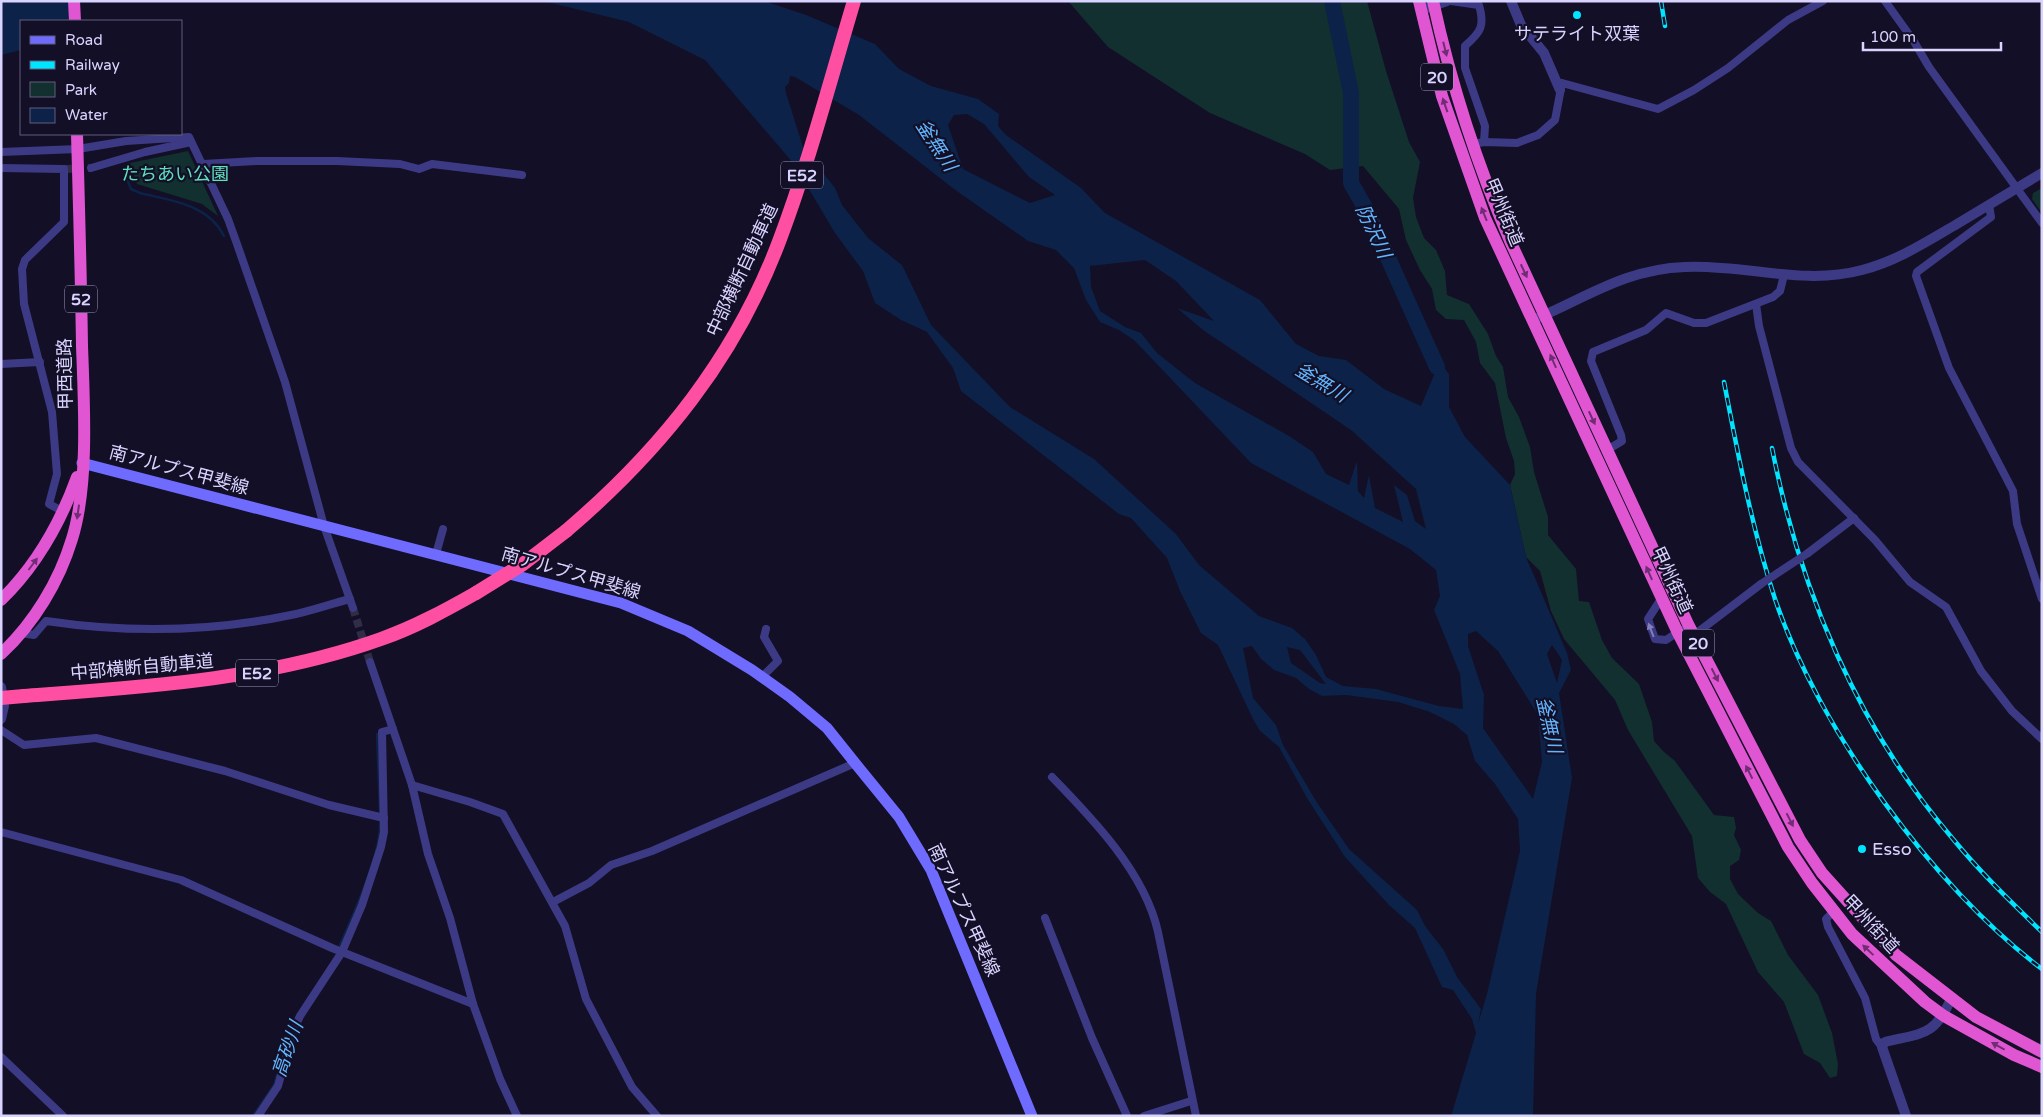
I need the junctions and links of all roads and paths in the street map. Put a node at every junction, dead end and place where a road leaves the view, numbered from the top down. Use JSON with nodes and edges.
{"nodes":[{"id":1,"x":74,"y":1,"type":"edge"},
{"id":2,"x":854,"y":1,"type":"edge"},
{"id":3,"x":1449,"y":1,"type":"edge"},
{"id":4,"x":1511,"y":1,"type":"edge"},
{"id":5,"x":1823,"y":1,"type":"edge"},
{"id":6,"x":1885,"y":1,"type":"edge"},
{"id":7,"x":1434,"y":3,"type":"edge"},
{"id":8,"x":1420,"y":6,"type":"edge"},
{"id":9,"x":75,"y":20,"type":"edge"},
{"id":10,"x":1560,"y":90,"type":"junction"},
{"id":11,"x":77,"y":135,"type":"edge"},
{"id":12,"x":191,"y":142,"type":"junction"},
{"id":13,"x":1478,"y":143,"type":"junction"},
{"id":14,"x":78,"y":149,"type":"junction"},
{"id":15,"x":1,"y":152,"type":"edge"},
{"id":16,"x":203,"y":164,"type":"junction"},
{"id":17,"x":1,"y":168,"type":"edge"},
{"id":18,"x":91,"y":168,"type":"tunnel mouth"},
{"id":19,"x":2042,"y":173,"type":"edge"},
{"id":20,"x":522,"y":175,"type":"dead end"},
{"id":21,"x":2016,"y":188,"type":"junction"},
{"id":22,"x":1989,"y":205,"type":"junction"},
{"id":23,"x":2042,"y":223,"type":"edge"},
{"id":24,"x":1784,"y":275,"type":"junction"},
{"id":25,"x":1756,"y":304,"type":"junction"},
{"id":26,"x":1538,"y":318,"type":"junction"},
{"id":27,"x":40,"y":362,"type":"junction"},
{"id":28,"x":1,"y":364,"type":"edge"},
{"id":29,"x":1607,"y":450,"type":"junction"},
{"id":30,"x":82,"y":463,"type":"junction"},
{"id":31,"x":64,"y":512,"type":"junction"},
{"id":32,"x":1854,"y":518,"type":"junction"},
{"id":33,"x":324,"y":526,"type":"junction"},
{"id":34,"x":443,"y":529,"type":"dead end"},
{"id":35,"x":436,"y":554,"type":"junction"},
{"id":36,"x":350,"y":599,"type":"junction"},
{"id":37,"x":1662,"y":599,"type":"junction"},
{"id":38,"x":2042,"y":599,"type":"edge"},
{"id":39,"x":1,"y":600,"type":"edge"},
{"id":40,"x":353,"y":608,"type":"tunnel mouth"},
{"id":41,"x":766,"y":629,"type":"dead end"},
{"id":42,"x":1691,"y":630,"type":"junction"},
{"id":43,"x":21,"y":633,"type":"junction"},
{"id":44,"x":1678,"y":633,"type":"junction"},
{"id":45,"x":1,"y":654,"type":"edge"},
{"id":46,"x":370,"y":662,"type":"tunnel mouth"},
{"id":47,"x":762,"y":677,"type":"junction"},
{"id":48,"x":1,"y":687,"type":"edge"},
{"id":49,"x":1,"y":698,"type":"edge"},
{"id":50,"x":1,"y":720,"type":"edge"},
{"id":51,"x":393,"y":728,"type":"junction"},
{"id":52,"x":1,"y":730,"type":"edge"},
{"id":53,"x":2042,"y":739,"type":"edge"},
{"id":54,"x":855,"y":762,"type":"junction"},
{"id":55,"x":1052,"y":777,"type":"dead end"},
{"id":56,"x":412,"y":785,"type":"junction"},
{"id":57,"x":384,"y":818,"type":"junction"},
{"id":58,"x":1,"y":832,"type":"edge"},
{"id":59,"x":553,"y":902,"type":"junction"},
{"id":60,"x":1834,"y":912,"type":"junction"},
{"id":61,"x":1045,"y":918,"type":"dead end"},
{"id":62,"x":342,"y":952,"type":"junction"},
{"id":63,"x":1951,"y":999,"type":"junction"},
{"id":64,"x":473,"y":1004,"type":"junction"},
{"id":65,"x":1944,"y":1016,"type":"junction"},
{"id":66,"x":1882,"y":1046,"type":"junction"},
{"id":67,"x":2042,"y":1052,"type":"edge"},
{"id":68,"x":1,"y":1057,"type":"edge"},
{"id":69,"x":2042,"y":1067,"type":"edge"},
{"id":70,"x":1191,"y":1100,"type":"junction"},
{"id":71,"x":63,"y":1116,"type":"edge"},
{"id":72,"x":258,"y":1116,"type":"edge"},
{"id":73,"x":517,"y":1116,"type":"edge"},
{"id":74,"x":657,"y":1116,"type":"edge"},
{"id":75,"x":1032,"y":1116,"type":"edge"},
{"id":76,"x":1127,"y":1116,"type":"edge"},
{"id":77,"x":1144,"y":1116,"type":"edge"},
{"id":78,"x":1196,"y":1116,"type":"edge"},
{"id":79,"x":1906,"y":1116,"type":"edge"}],
"edges":[{"from":1,"to":9,"type":"highway"},
{"from":2,"to":49,"type":"highway","name":"中部横断自動車道","number":"E52","bridge":true},
{"from":3,"to":7,"type":"street"},
{"from":3,"to":13,"type":"street"},
{"from":4,"to":10,"type":"street"},
{"from":5,"to":10,"type":"street"},
{"from":6,"to":21,"type":"street"},
{"from":7,"to":8,"type":"street"},
{"from":7,"to":13,"type":"highway","name":"甲州街道","number":"20","one_way":true},
{"from":26,"to":8,"type":"highway","name":"甲州街道","number":"20","one_way":true},
{"from":10,"to":13,"type":"street"},
{"from":11,"to":14,"type":"highway","name":"甲西道路","number":"52"},
{"from":12,"to":14,"type":"street"},
{"from":12,"to":16,"type":"street"},
{"from":12,"to":18,"type":"street"},
{"from":13,"to":26,"type":"highway","name":"甲州街道","number":"20","one_way":true},
{"from":14,"to":15,"type":"street"},
{"from":14,"to":30,"type":"highway","name":"甲西道路","number":"52"},
{"from":16,"to":20,"type":"street"},
{"from":16,"to":33,"type":"street"},
{"from":17,"to":27,"type":"street"},
{"from":19,"to":21,"type":"street"},
{"from":21,"to":22,"type":"street"},
{"from":21,"to":23,"type":"street"},
{"from":22,"to":24,"type":"street"},
{"from":22,"to":38,"type":"street"},
{"from":24,"to":25,"type":"street"},
{"from":24,"to":26,"type":"street"},
{"from":25,"to":29,"type":"street"},
{"from":25,"to":32,"type":"street"},
{"from":26,"to":29,"type":"highway","name":"甲州街道","number":"20","one_way":true},
{"from":37,"to":26,"type":"highway","name":"甲州街道","number":"20","one_way":true},
{"from":27,"to":28,"type":"street"},
{"from":27,"to":31,"type":"street"},
{"from":29,"to":42,"type":"highway","name":"甲州街道","number":"20"},
{"from":30,"to":31,"type":"highway","name":"甲西道路","number":"52"},
{"from":30,"to":33,"type":"main road","name":"南アルプス甲斐線"},
{"from":30,"to":43,"type":"highway","name":"甲西道路","number":"52","one_way":true},
{"from":39,"to":31,"type":"highway","name":"甲西道路","number":"52","one_way":true},
{"from":32,"to":42,"type":"street","bridge":true},
{"from":32,"to":53,"type":"street"},
{"from":33,"to":35,"type":"main road","name":"南アルプス甲斐線"},
{"from":33,"to":36,"type":"street"},
{"from":34,"to":35,"type":"street"},
{"from":35,"to":47,"type":"main road","name":"南アルプス甲斐線"},
{"from":36,"to":40,"type":"street"},
{"from":36,"to":43,"type":"street"},
{"from":37,"to":44,"type":"highway","name":"甲州街道","number":"20"},
{"from":44,"to":37,"type":"street","one_way":true},
{"from":41,"to":47,"type":"street"},
{"from":42,"to":44,"type":"street"},
{"from":42,"to":63,"type":"highway","name":"甲州街道","number":"20","one_way":true},
{"from":43,"to":45,"type":"highway","name":"甲西道路","number":"52"},
{"from":60,"to":44,"type":"highway","name":"甲州街道","number":"20","one_way":true},
{"from":46,"to":51,"type":"street"},
{"from":47,"to":54,"type":"main road","name":"南アルプス甲斐線"},
{"from":48,"to":50,"type":"street"},
{"from":51,"to":56,"type":"street"},
{"from":51,"to":57,"type":"street"},
{"from":52,"to":57,"type":"street"},
{"from":54,"to":59,"type":"street"},
{"from":54,"to":75,"type":"main road","name":"南アルプス甲斐線"},
{"from":55,"to":70,"type":"street"},
{"from":56,"to":59,"type":"street"},
{"from":56,"to":64,"type":"street"},
{"from":57,"to":62,"type":"street"},
{"from":58,"to":62,"type":"street"},
{"from":59,"to":74,"type":"street"},
{"from":65,"to":60,"type":"highway","name":"甲州街道","number":"20","one_way":true},
{"from":60,"to":66,"type":"street"},
{"from":61,"to":76,"type":"street"},
{"from":62,"to":64,"type":"street"},
{"from":62,"to":72,"type":"street"},
{"from":63,"to":65,"type":"street"},
{"from":63,"to":67,"type":"highway","name":"甲州街道","number":"20"},
{"from":64,"to":73,"type":"street"},
{"from":65,"to":66,"type":"street"},
{"from":69,"to":65,"type":"highway","name":"甲州街道","number":"20","one_way":true},
{"from":66,"to":79,"type":"street"},
{"from":68,"to":71,"type":"street"},
{"from":70,"to":77,"type":"street"},
{"from":70,"to":78,"type":"street"}]}
